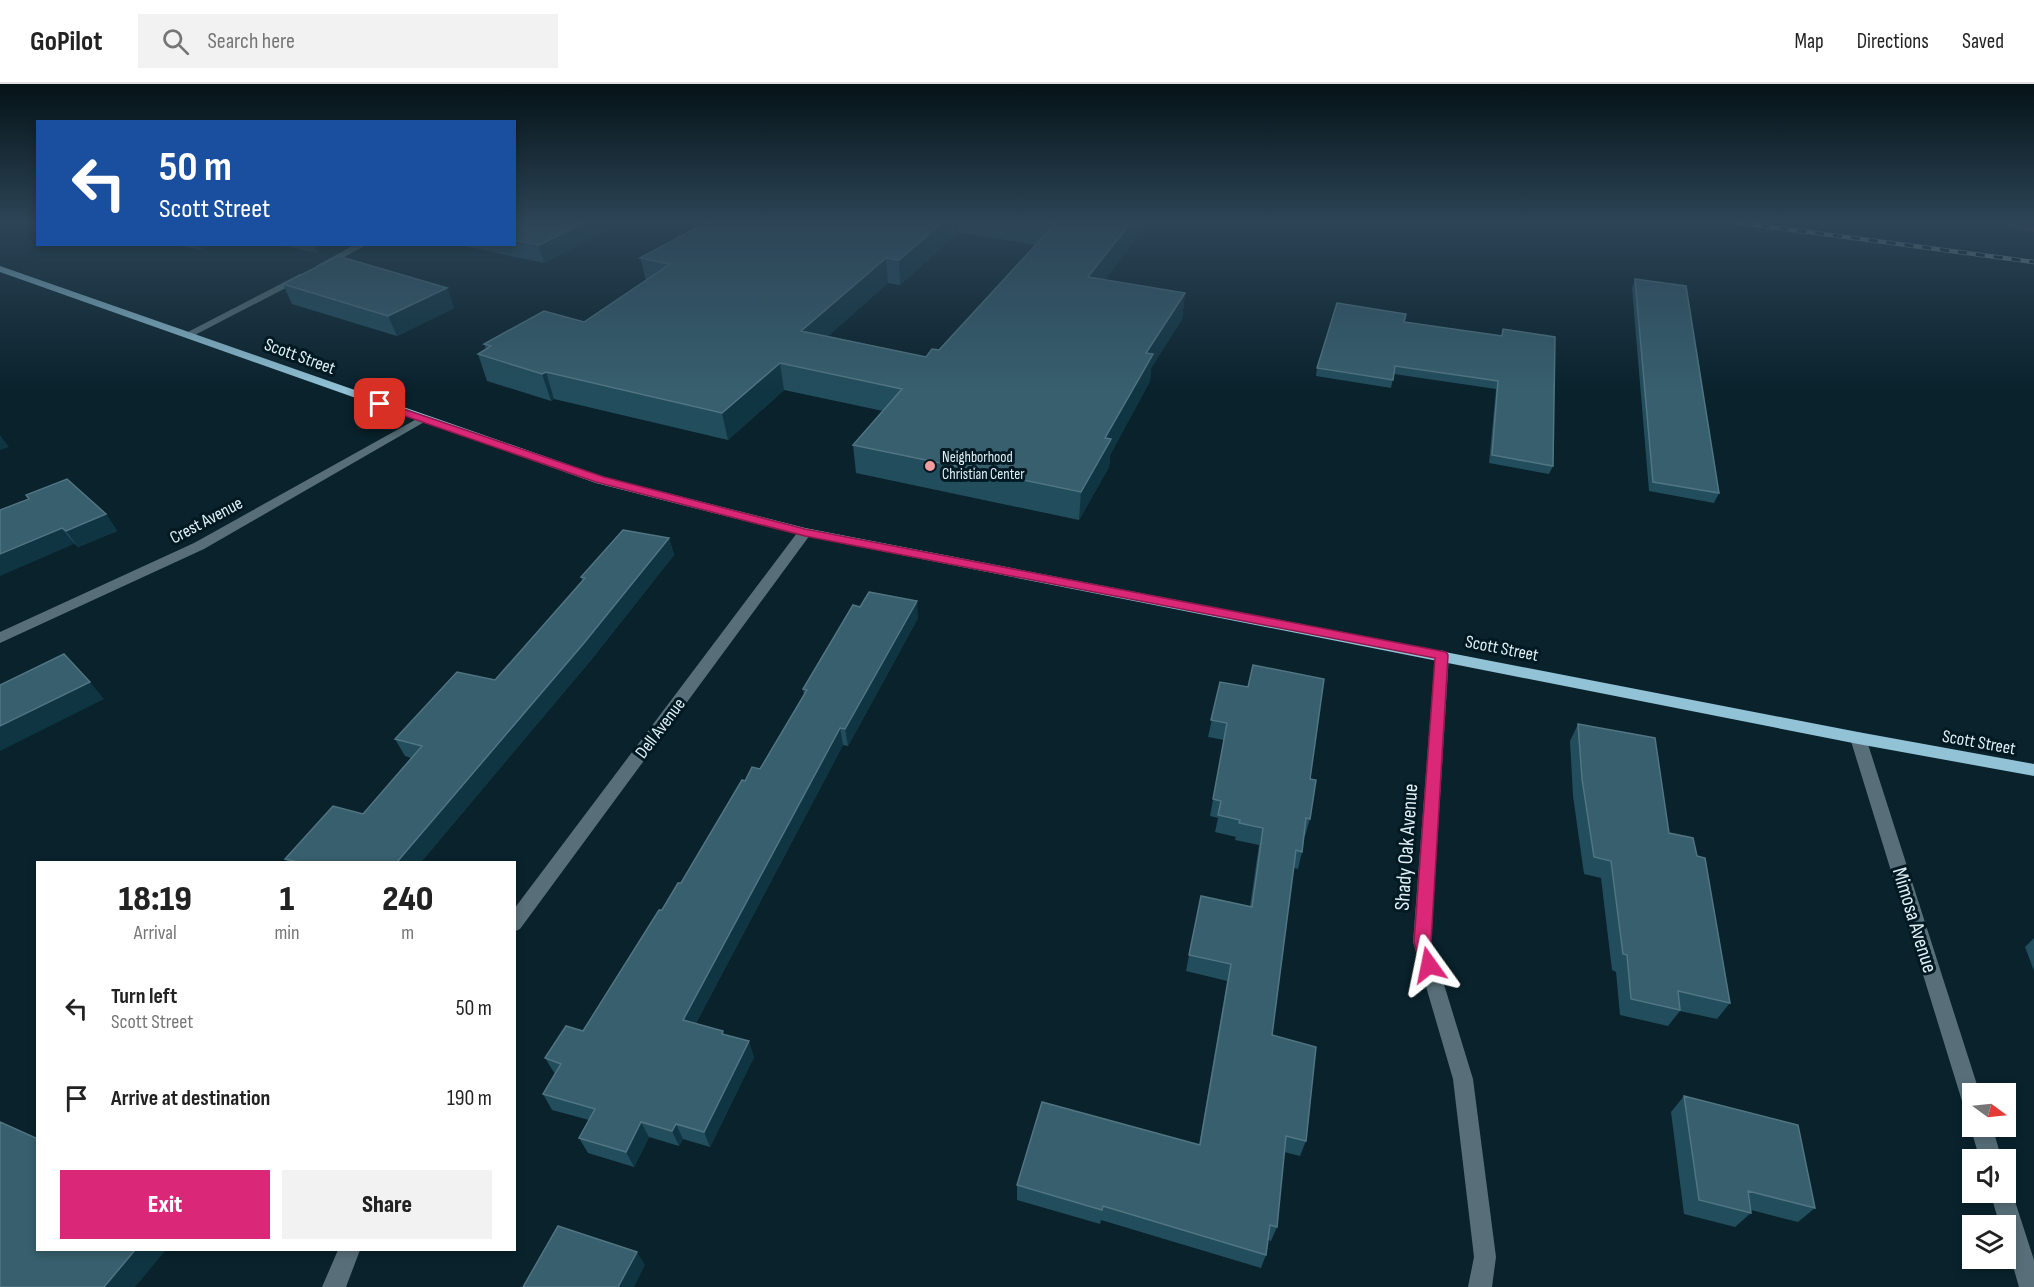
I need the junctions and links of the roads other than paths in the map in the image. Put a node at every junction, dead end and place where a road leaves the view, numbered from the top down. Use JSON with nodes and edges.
{"nodes":[{"id":1,"x":23,"y":277,"type":"edge"},
{"id":2,"x":300,"y":277,"type":"edge"},
{"id":3,"x":187,"y":335,"type":"junction"},
{"id":4,"x":422,"y":419,"type":"junction"},
{"id":5,"x":805,"y":532,"type":"junction"},
{"id":6,"x":0,"y":638,"type":"edge"},
{"id":7,"x":1442,"y":655,"type":"junction"},
{"id":8,"x":1858,"y":738,"type":"junction"},
{"id":9,"x":2034,"y":770,"type":"edge"},
{"id":10,"x":516,"y":921,"type":"edge"},
{"id":11,"x":1966,"y":1083,"type":"edge"},
{"id":12,"x":2004,"y":1203,"type":"edge"},
{"id":13,"x":349,"y":1251,"type":"edge"},
{"id":14,"x":334,"y":1287,"type":"edge"},
{"id":15,"x":1480,"y":1287,"type":"edge"},
{"id":16,"x":2031,"y":1287,"type":"edge"}],
"edges":[{"from":1,"to":3,"type":"main road","name":"Scott Street"},
{"from":2,"to":3,"type":"street"},
{"from":3,"to":4,"type":"main road","name":"Scott Street"},
{"from":4,"to":5,"type":"main road","name":"Scott Street"},
{"from":4,"to":6,"type":"street","name":"Crest Avenue"},
{"from":5,"to":7,"type":"main road","name":"Scott Street"},
{"from":5,"to":10,"type":"street","name":"Dell Avenue"},
{"from":7,"to":8,"type":"main road","name":"Scott Street"},
{"from":7,"to":15,"type":"street","name":"Shady Oak Avenue"},
{"from":8,"to":9,"type":"main road","name":"Scott Street"},
{"from":8,"to":11,"type":"street","name":"Mimosa Avenue"},
{"from":12,"to":16,"type":"street"},
{"from":13,"to":14,"type":"street"}]}
